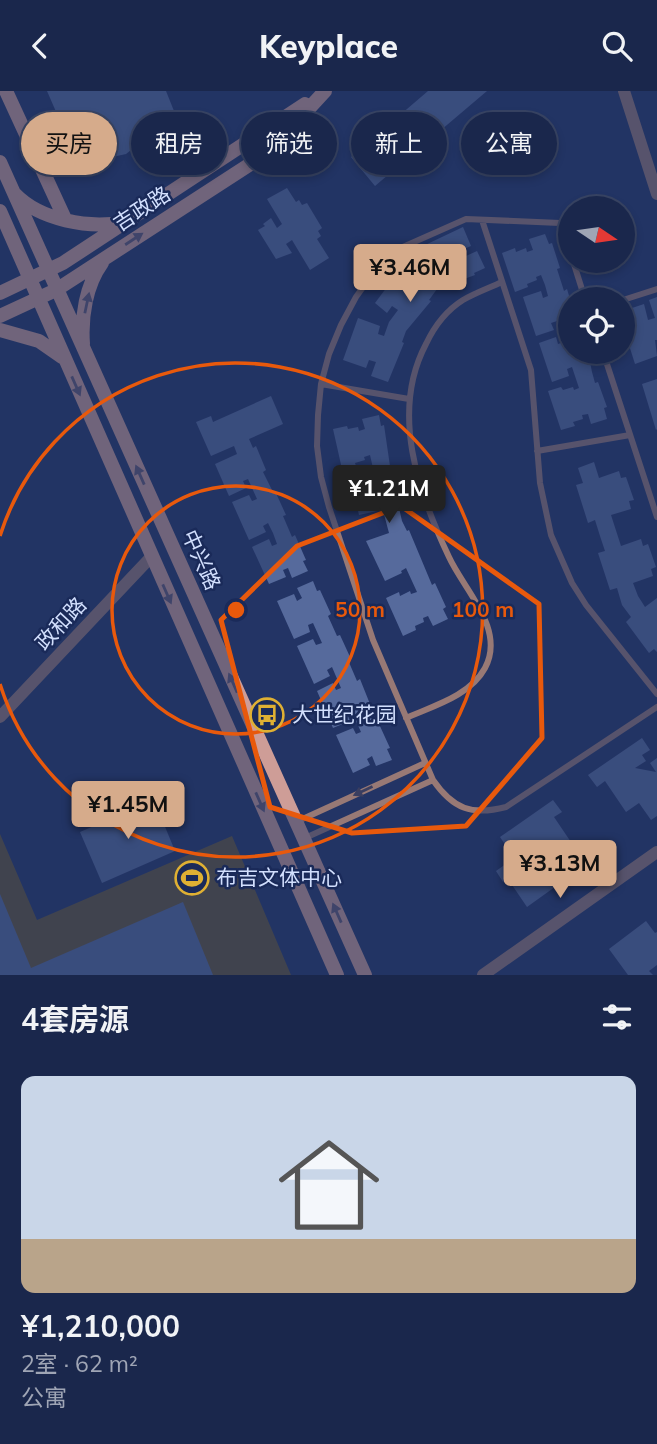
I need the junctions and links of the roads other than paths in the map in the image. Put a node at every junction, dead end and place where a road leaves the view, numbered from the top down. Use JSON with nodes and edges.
{"nodes":[{"id":1,"x":6,"y":91,"type":"edge"},
{"id":2,"x":325,"y":91,"type":"edge"},
{"id":3,"x":624,"y":91,"type":"edge"},
{"id":4,"x":0,"y":162,"type":"edge"},
{"id":5,"x":13,"y":191,"type":"junction"},
{"id":6,"x":657,"y":194,"type":"edge"},
{"id":7,"x":0,"y":211,"type":"edge"},
{"id":8,"x":65,"y":219,"type":"junction"},
{"id":9,"x":482,"y":220,"type":"junction"},
{"id":10,"x":128,"y":221,"type":"junction"},
{"id":11,"x":558,"y":223,"type":"edge"},
{"id":12,"x":105,"y":258,"type":"junction"},
{"id":13,"x":48,"y":271,"type":"junction"},
{"id":14,"x":30,"y":279,"type":"junction"},
{"id":15,"x":502,"y":282,"type":"junction"},
{"id":16,"x":657,"y":289,"type":"edge"},
{"id":17,"x":56,"y":290,"type":"junction"},
{"id":18,"x":0,"y":293,"type":"edge"},
{"id":19,"x":635,"y":296,"type":"edge"},
{"id":20,"x":38,"y":298,"type":"junction"},
{"id":21,"x":0,"y":316,"type":"edge"},
{"id":22,"x":0,"y":330,"type":"edge"},
{"id":23,"x":84,"y":352,"type":"junction"},
{"id":24,"x":65,"y":361,"type":"junction"},
{"id":25,"x":607,"y":364,"type":"edge"},
{"id":26,"x":321,"y":384,"type":"junction"},
{"id":27,"x":409,"y":399,"type":"junction"},
{"id":28,"x":630,"y":435,"type":"junction"},
{"id":29,"x":537,"y":451,"type":"junction"},
{"id":30,"x":657,"y":517,"type":"edge"},
{"id":31,"x":151,"y":557,"type":"junction"},
{"id":32,"x":657,"y":694,"type":"edge"},
{"id":33,"x":657,"y":707,"type":"edge"},
{"id":34,"x":0,"y":717,"type":"edge"},
{"id":35,"x":406,"y":718,"type":"junction"},
{"id":36,"x":425,"y":763,"type":"junction"},
{"id":37,"x":433,"y":780,"type":"junction"},
{"id":38,"x":296,"y":822,"type":"junction"},
{"id":39,"x":303,"y":839,"type":"junction"},
{"id":40,"x":657,"y":852,"type":"edge"},
{"id":41,"x":337,"y":975,"type":"edge"},
{"id":42,"x":365,"y":975,"type":"edge"},
{"id":43,"x":483,"y":975,"type":"edge"}],
"edges":[{"from":1,"to":8,"type":"main road"},
{"from":2,"to":10,"type":"main road","name":"吉政路"},
{"from":12,"to":2,"type":"main road","name":"吉政路","one_way":true},
{"from":3,"to":6,"type":"street"},
{"from":4,"to":5,"type":"main road","name":"中兴路"},
{"from":5,"to":8,"type":"main road"},
{"from":5,"to":13,"type":"main road","name":"中兴路"},
{"from":7,"to":14,"type":"main road"},
{"from":8,"to":10,"type":"main road"},
{"from":9,"to":11,"type":"lane"},
{"from":9,"to":15,"type":"lane"},
{"from":9,"to":26,"type":"lane"},
{"from":10,"to":13,"type":"main road","name":"吉政路"},
{"from":12,"to":17,"type":"main road","name":"吉政路"},
{"from":23,"to":12,"type":"main road","one_way":true},
{"from":13,"to":14,"type":"main road","name":"吉政路"},
{"from":13,"to":17,"type":"main road","name":"中兴路"},
{"from":14,"to":18,"type":"main road","name":"吉政路"},
{"from":14,"to":20,"type":"main road"},
{"from":15,"to":27,"type":"lane"},
{"from":15,"to":29,"type":"lane"},
{"from":16,"to":19,"type":"lane"},
{"from":17,"to":20,"type":"main road","name":"吉政路"},
{"from":17,"to":23,"type":"main road","name":"中兴路"},
{"from":20,"to":21,"type":"main road","name":"吉政路"},
{"from":20,"to":24,"type":"main road"},
{"from":22,"to":24,"type":"main road"},
{"from":38,"to":23,"type":"main road","name":"中兴路","one_way":true},
{"from":24,"to":31,"type":"main road","one_way":true},
{"from":25,"to":28,"type":"lane"},
{"from":26,"to":27,"type":"lane"},
{"from":26,"to":35,"type":"lane"},
{"from":27,"to":35,"type":"lane"},
{"from":28,"to":29,"type":"lane"},
{"from":28,"to":30,"type":"lane"},
{"from":29,"to":32,"type":"lane"},
{"from":31,"to":34,"type":"street","name":"政和路"},
{"from":31,"to":41,"type":"main road","one_way":true},
{"from":33,"to":37,"type":"lane"},
{"from":35,"to":36,"type":"lane"},
{"from":36,"to":37,"type":"lane"},
{"from":36,"to":38,"type":"lane","one_way":true},
{"from":37,"to":39,"type":"lane"},
{"from":38,"to":39,"type":"main road","name":"中兴路"},
{"from":42,"to":39,"type":"main road","name":"中兴路","one_way":true},
{"from":40,"to":43,"type":"street"}]}
